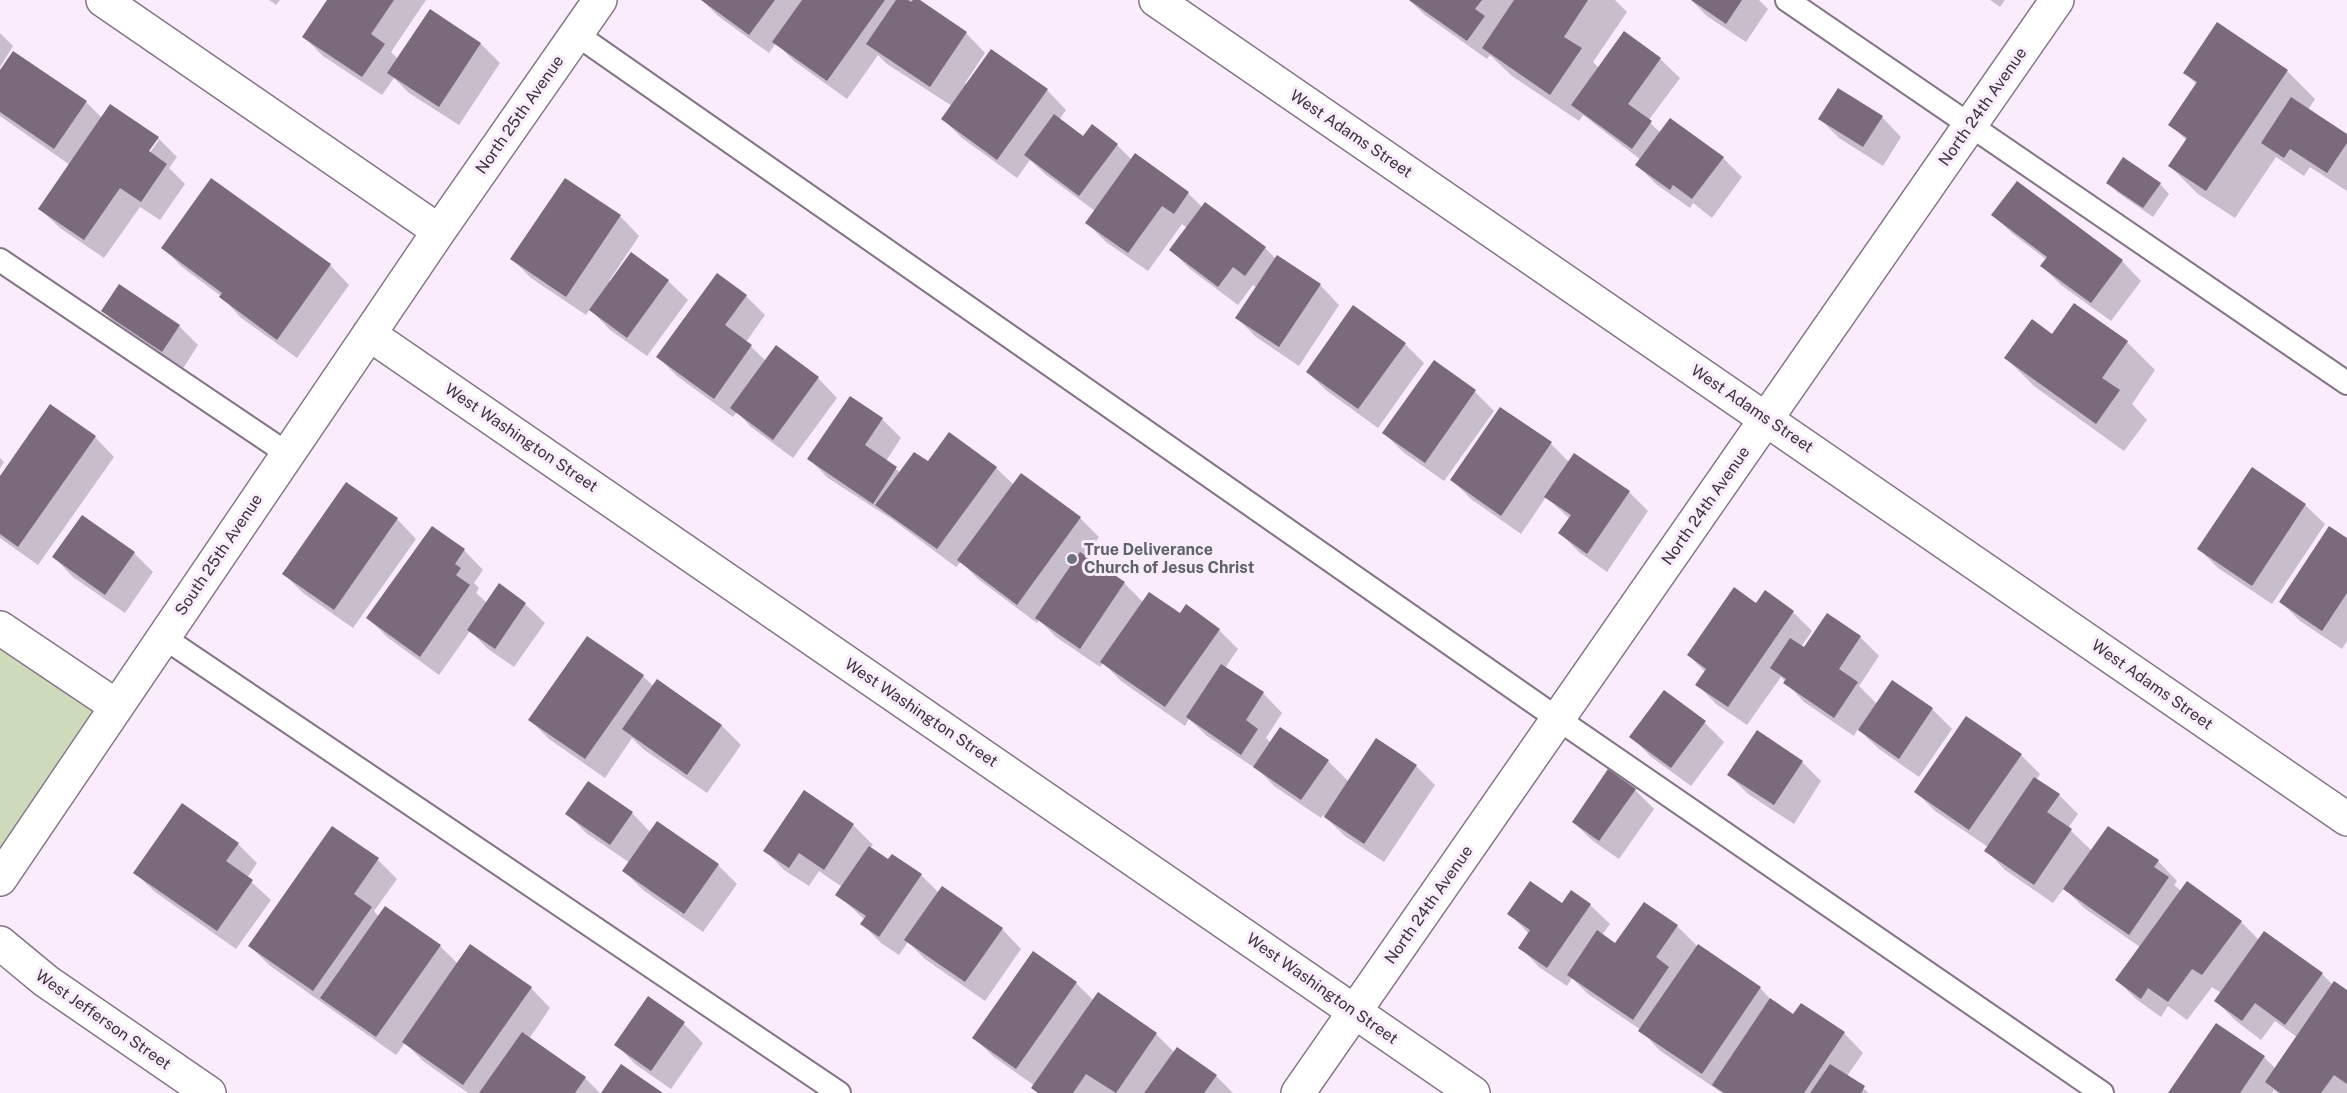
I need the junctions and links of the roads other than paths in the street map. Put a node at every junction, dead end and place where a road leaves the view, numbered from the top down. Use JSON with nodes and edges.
{"nodes":[{"id":1,"x":103,"y":0,"type":"edge"},
{"id":2,"x":1156,"y":0,"type":"edge"},
{"id":3,"x":1788,"y":0,"type":"edge"},
{"id":4,"x":2057,"y":0,"type":"edge"},
{"id":5,"x":598,"y":1,"type":"edge"},
{"id":6,"x":576,"y":34,"type":"junction"},
{"id":7,"x":1970,"y":125,"type":"junction"},
{"id":8,"x":439,"y":231,"type":"junction"},
{"id":9,"x":0,"y":260,"type":"edge"},
{"id":10,"x":369,"y":334,"type":"junction"},
{"id":11,"x":2347,"y":383,"type":"edge"},
{"id":12,"x":1766,"y":419,"type":"junction"},
{"id":13,"x":288,"y":454,"type":"junction"},
{"id":14,"x":0,"y":628,"type":"edge"},
{"id":15,"x":163,"y":638,"type":"junction"},
{"id":16,"x":116,"y":706,"type":"junction"},
{"id":17,"x":1558,"y":719,"type":"junction"},
{"id":18,"x":2347,"y":819,"type":"edge"},
{"id":19,"x":0,"y":879,"type":"edge"},
{"id":20,"x":0,"y":944,"type":"edge"},
{"id":21,"x":1355,"y":1012,"type":"junction"},
{"id":22,"x":209,"y":1093,"type":"edge"},
{"id":23,"x":839,"y":1093,"type":"edge"},
{"id":24,"x":1298,"y":1093,"type":"edge"},
{"id":25,"x":1473,"y":1093,"type":"edge"},
{"id":26,"x":2102,"y":1093,"type":"edge"}],
"edges":[{"from":1,"to":8,"type":"street"},
{"from":2,"to":12,"type":"street","name":"West Adams Street"},
{"from":3,"to":7,"type":"lane"},
{"from":4,"to":7,"type":"street","name":"North 24th Avenue"},
{"from":5,"to":6,"type":"street","name":"North 25th Avenue"},
{"from":6,"to":8,"type":"street","name":"North 25th Avenue"},
{"from":6,"to":17,"type":"lane"},
{"from":7,"to":11,"type":"lane"},
{"from":7,"to":12,"type":"street","name":"North 24th Avenue"},
{"from":8,"to":10,"type":"street","name":"South 25th Avenue"},
{"from":9,"to":13,"type":"lane"},
{"from":10,"to":13,"type":"street","name":"South 25th Avenue"},
{"from":10,"to":21,"type":"street","name":"West Washington Street"},
{"from":12,"to":17,"type":"street","name":"North 24th Avenue"},
{"from":12,"to":18,"type":"street","name":"West Adams Street"},
{"from":13,"to":15,"type":"street","name":"South 25th Avenue"},
{"from":14,"to":16,"type":"street"},
{"from":15,"to":16,"type":"street","name":"South 25th Avenue"},
{"from":15,"to":23,"type":"lane"},
{"from":16,"to":19,"type":"street","name":"South 25th Avenue"},
{"from":17,"to":21,"type":"street","name":"North 24th Avenue"},
{"from":17,"to":26,"type":"lane"},
{"from":20,"to":22,"type":"street","name":"West Jefferson Street"},
{"from":21,"to":24,"type":"street","name":"North 24th Avenue"},
{"from":21,"to":25,"type":"street","name":"West Washington Street"}]}
